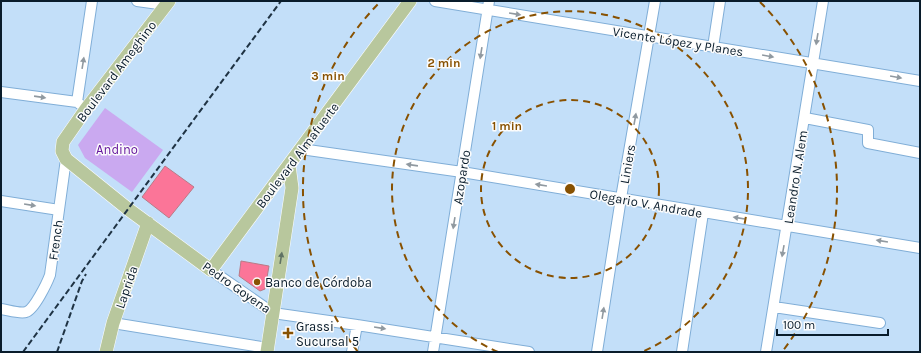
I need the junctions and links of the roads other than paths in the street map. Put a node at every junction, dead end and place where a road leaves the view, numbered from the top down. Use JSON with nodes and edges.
{"nodes":[{"id":1,"x":92,"y":1,"type":"edge"},
{"id":2,"x":137,"y":1,"type":"edge"},
{"id":3,"x":410,"y":1,"type":"edge"},
{"id":4,"x":435,"y":1,"type":"edge"},
{"id":5,"x":655,"y":1,"type":"edge"},
{"id":6,"x":720,"y":1,"type":"edge"},
{"id":7,"x":824,"y":1,"type":"edge"},
{"id":8,"x":167,"y":3,"type":"edge"},
{"id":9,"x":488,"y":5,"type":"edge"},
{"id":10,"x":649,"y":36,"type":"junction"},
{"id":11,"x":713,"y":46,"type":"junction"},
{"id":12,"x":813,"y":63,"type":"junction"},
{"id":13,"x":920,"y":81,"type":"edge"},
{"id":14,"x":1,"y":92,"type":"edge"},
{"id":15,"x":82,"y":105,"type":"junction"},
{"id":16,"x":804,"y":118,"type":"junction"},
{"id":17,"x":301,"y":149,"type":"junction"},
{"id":18,"x":920,"y":153,"type":"edge"},
{"id":19,"x":66,"y":159,"type":"junction"},
{"id":20,"x":289,"y":165,"type":"junction"},
{"id":21,"x":462,"y":172,"type":"junction"},
{"id":22,"x":621,"y":198,"type":"junction"},
{"id":23,"x":1,"y":201,"type":"edge"},
{"id":24,"x":59,"y":210,"type":"junction"},
{"id":25,"x":703,"y":213,"type":"junction"},
{"id":26,"x":148,"y":223,"type":"junction"},
{"id":27,"x":788,"y":226,"type":"junction"},
{"id":28,"x":920,"y":248,"type":"edge"},
{"id":29,"x":212,"y":270,"type":"junction"},
{"id":30,"x":774,"y":307,"type":"junction"},
{"id":31,"x":1,"y":309,"type":"edge"},
{"id":32,"x":273,"y":313,"type":"junction"},
{"id":33,"x":880,"y":322,"type":"dead end"},
{"id":34,"x":113,"y":323,"type":"junction"},
{"id":35,"x":357,"y":325,"type":"junction"},
{"id":36,"x":435,"y":337,"type":"junction"},
{"id":37,"x":267,"y":350,"type":"edge"},
{"id":38,"x":106,"y":352,"type":"edge"},
{"id":39,"x":352,"y":352,"type":"edge"},
{"id":40,"x":433,"y":352,"type":"edge"},
{"id":41,"x":529,"y":352,"type":"edge"},
{"id":42,"x":597,"y":352,"type":"edge"},
{"id":43,"x":682,"y":352,"type":"edge"},
{"id":44,"x":766,"y":352,"type":"edge"}],
"edges":[{"from":15,"to":1,"type":"street","one_way":true},
{"from":2,"to":8,"type":"street"},
{"from":3,"to":17,"type":"main road","name":"Boulevard Almafuerte"},
{"from":4,"to":9,"type":"street","name":"Vicente López y Planes"},
{"from":5,"to":10,"type":"street","name":"Liniers"},
{"from":6,"to":11,"type":"street"},
{"from":7,"to":12,"type":"street","name":"Leandro N. Alem","one_way":true},
{"from":8,"to":15,"type":"main road","name":"Boulevard Ameghino"},
{"from":9,"to":10,"type":"street","name":"Vicente López y Planes","one_way":true},
{"from":9,"to":21,"type":"street","name":"Azopardo","one_way":true},
{"from":10,"to":11,"type":"street","name":"Vicente López y Planes"},
{"from":22,"to":10,"type":"street","name":"Liniers","one_way":true},
{"from":11,"to":12,"type":"street","name":"Vicente López y Planes","one_way":true},
{"from":12,"to":13,"type":"street","name":"Vicente López y Planes","one_way":true},
{"from":12,"to":16,"type":"street","name":"Leandro N. Alem"},
{"from":14,"to":15,"type":"street","one_way":true},
{"from":15,"to":19,"type":"main road","name":"Boulevard Ameghino"},
{"from":16,"to":18,"type":"street"},
{"from":16,"to":27,"type":"street","name":"Leandro N. Alem"},
{"from":17,"to":20,"type":"main road","name":"Boulevard Almafuerte"},
{"from":21,"to":17,"type":"street","name":"Olegario V. Andrade","one_way":true},
{"from":19,"to":24,"type":"street","name":"French"},
{"from":19,"to":26,"type":"main road","name":"Pedro Goyena"},
{"from":20,"to":29,"type":"main road","name":"Boulevard Almafuerte"},
{"from":32,"to":20,"type":"main road","one_way":true},
{"from":22,"to":21,"type":"street","name":"Olegario V. Andrade","one_way":true},
{"from":21,"to":36,"type":"street","name":"Azopardo","one_way":true},
{"from":22,"to":25,"type":"street","name":"Olegario V. Andrade"},
{"from":42,"to":22,"type":"street","name":"Liniers","one_way":true},
{"from":23,"to":24,"type":"street","one_way":true},
{"from":24,"to":31,"type":"street","name":"French"},
{"from":27,"to":25,"type":"street","name":"Olegario V. Andrade","one_way":true},
{"from":25,"to":43,"type":"street"},
{"from":26,"to":29,"type":"main road","name":"Pedro Goyena"},
{"from":26,"to":34,"type":"main road","name":"Laprida"},
{"from":28,"to":27,"type":"street","name":"Olegario V. Andrade","one_way":true},
{"from":27,"to":30,"type":"street","name":"Leandro N. Alem","one_way":true},
{"from":29,"to":32,"type":"street","name":"Pedro Goyena"},
{"from":30,"to":33,"type":"street"},
{"from":30,"to":44,"type":"street","name":"Leandro N. Alem"},
{"from":32,"to":35,"type":"street","name":"Pedro Goyena"},
{"from":32,"to":37,"type":"main road"},
{"from":34,"to":37,"type":"street"},
{"from":34,"to":38,"type":"main road","name":"Laprida"},
{"from":35,"to":36,"type":"street","name":"Pedro Goyena","one_way":true},
{"from":35,"to":39,"type":"street"},
{"from":36,"to":40,"type":"street","name":"Azopardo"},
{"from":36,"to":41,"type":"street","name":"Pedro Goyena"}]}
